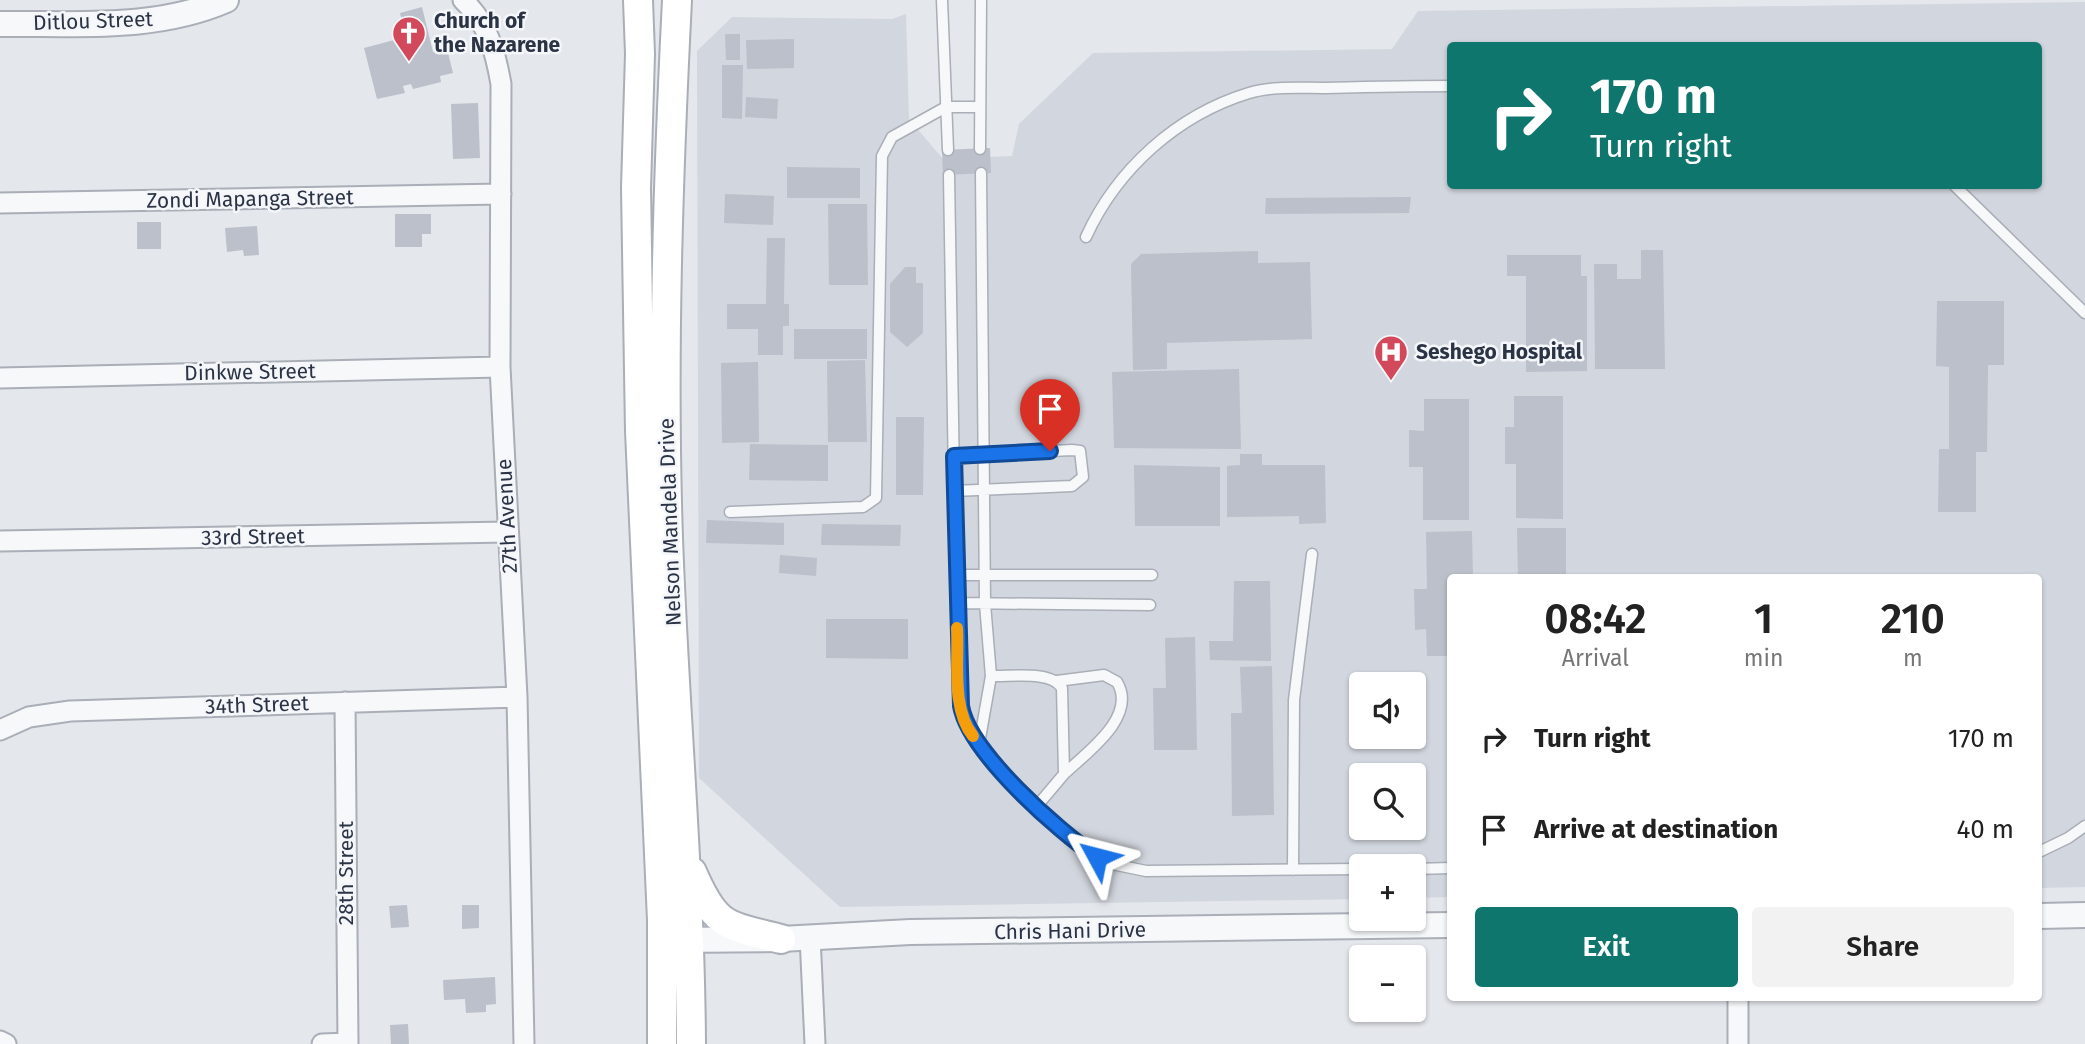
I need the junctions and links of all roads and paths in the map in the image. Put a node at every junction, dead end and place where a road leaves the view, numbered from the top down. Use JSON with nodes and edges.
{"nodes":[{"id":1,"x":226,"y":0,"type":"edge"},
{"id":2,"x":463,"y":0,"type":"edge"},
{"id":3,"x":638,"y":0,"type":"edge"},
{"id":4,"x":677,"y":0,"type":"edge"},
{"id":5,"x":942,"y":0,"type":"edge"},
{"id":6,"x":981,"y":0,"type":"edge"},
{"id":7,"x":0,"y":24,"type":"edge"},
{"id":8,"x":1447,"y":86,"type":"edge"},
{"id":9,"x":946,"y":107,"type":"junction"},
{"id":10,"x":980,"y":107,"type":"junction"},
{"id":11,"x":980,"y":149,"type":"dead end"},
{"id":12,"x":948,"y":150,"type":"dead end"},
{"id":13,"x":981,"y":173,"type":"dead end"},
{"id":14,"x":949,"y":175,"type":"dead end"},
{"id":15,"x":1958,"y":189,"type":"edge"},
{"id":16,"x":501,"y":194,"type":"junction"},
{"id":17,"x":0,"y":203,"type":"edge"},
{"id":18,"x":1086,"y":237,"type":"dead end"},
{"id":19,"x":2085,"y":313,"type":"edge"},
{"id":20,"x":500,"y":367,"type":"junction"},
{"id":21,"x":0,"y":378,"type":"edge"},
{"id":22,"x":984,"y":455,"type":"junction"},
{"id":23,"x":954,"y":456,"type":"junction"},
{"id":24,"x":984,"y":490,"type":"junction"},
{"id":25,"x":954,"y":491,"type":"junction"},
{"id":26,"x":730,"y":512,"type":"dead end"},
{"id":27,"x":507,"y":532,"type":"junction"},
{"id":28,"x":0,"y":541,"type":"edge"},
{"id":29,"x":1312,"y":554,"type":"dead end"},
{"id":30,"x":956,"y":575,"type":"junction"},
{"id":31,"x":985,"y":575,"type":"junction"},
{"id":32,"x":1152,"y":575,"type":"dead end"},
{"id":33,"x":956,"y":603,"type":"junction"},
{"id":34,"x":985,"y":604,"type":"junction"},
{"id":35,"x":1150,"y":605,"type":"dead end"},
{"id":36,"x":991,"y":676,"type":"junction"},
{"id":37,"x":1057,"y":681,"type":"junction"},
{"id":38,"x":517,"y":697,"type":"junction"},
{"id":39,"x":345,"y":702,"type":"junction"},
{"id":40,"x":0,"y":730,"type":"edge"},
{"id":41,"x":979,"y":744,"type":"junction"},
{"id":42,"x":1065,"y":774,"type":"junction"},
{"id":43,"x":1037,"y":806,"type":"junction"},
{"id":44,"x":2085,"y":826,"type":"edge"},
{"id":45,"x":2042,"y":851,"type":"edge"},
{"id":46,"x":686,"y":857,"type":"junction"},
{"id":47,"x":1447,"y":868,"type":"edge"},
{"id":48,"x":1426,"y":869,"type":"edge"},
{"id":49,"x":1293,"y":870,"type":"junction"},
{"id":50,"x":1349,"y":870,"type":"edge"},
{"id":51,"x":2085,"y":915,"type":"edge"},
{"id":52,"x":2042,"y":916,"type":"edge"},
{"id":53,"x":1447,"y":925,"type":"edge"},
{"id":54,"x":810,"y":936,"type":"junction"},
{"id":55,"x":690,"y":939,"type":"junction"},
{"id":56,"x":781,"y":939,"type":"junction"},
{"id":57,"x":662,"y":940,"type":"junction"},
{"id":58,"x":1738,"y":1001,"type":"edge"},
{"id":59,"x":0,"y":1041,"type":"edge"},
{"id":60,"x":6,"y":1044,"type":"edge"},
{"id":61,"x":322,"y":1044,"type":"edge"},
{"id":62,"x":348,"y":1044,"type":"edge"},
{"id":63,"x":524,"y":1044,"type":"edge"},
{"id":64,"x":662,"y":1044,"type":"edge"},
{"id":65,"x":691,"y":1044,"type":"edge"},
{"id":66,"x":815,"y":1044,"type":"edge"},
{"id":67,"x":1738,"y":1044,"type":"edge"}],
"edges":[{"from":1,"to":7,"type":"street","name":"Ditlou Street"},
{"from":2,"to":16,"type":"street","name":"27th Avenue"},
{"from":3,"to":57,"type":"main road","name":"Nelson Mandela Drive"},
{"from":4,"to":46,"type":"main road","name":"Nelson Mandela Drive"},
{"from":5,"to":9,"type":"lane"},
{"from":6,"to":10,"type":"lane"},
{"from":8,"to":18,"type":"lane"},
{"from":9,"to":10,"type":"lane"},
{"from":9,"to":12,"type":"lane"},
{"from":9,"to":26,"type":"lane"},
{"from":10,"to":11,"type":"lane"},
{"from":13,"to":22,"type":"lane"},
{"from":14,"to":23,"type":"lane"},
{"from":15,"to":19,"type":"lane"},
{"from":16,"to":17,"type":"street","name":"Zondi Mapanga Street"},
{"from":16,"to":20,"type":"street","name":"27th Avenue"},
{"from":20,"to":21,"type":"street","name":"Dinkwe Street"},
{"from":20,"to":27,"type":"street","name":"27th Avenue"},
{"from":22,"to":23,"type":"lane"},
{"from":22,"to":24,"type":"lane"},
{"from":22,"to":24,"type":"lane"},
{"from":23,"to":25,"type":"lane"},
{"from":24,"to":25,"type":"lane"},
{"from":24,"to":31,"type":"lane"},
{"from":25,"to":30,"type":"lane"},
{"from":27,"to":28,"type":"street","name":"33rd Street"},
{"from":27,"to":38,"type":"street","name":"27th Avenue"},
{"from":29,"to":49,"type":"lane"},
{"from":30,"to":31,"type":"lane"},
{"from":30,"to":33,"type":"lane"},
{"from":31,"to":32,"type":"lane"},
{"from":31,"to":34,"type":"lane"},
{"from":33,"to":34,"type":"lane"},
{"from":33,"to":41,"type":"lane"},
{"from":34,"to":35,"type":"lane"},
{"from":34,"to":36,"type":"lane"},
{"from":36,"to":37,"type":"lane"},
{"from":36,"to":41,"type":"lane"},
{"from":37,"to":42,"type":"lane"},
{"from":37,"to":42,"type":"lane"},
{"from":38,"to":39,"type":"street","name":"34th Street"},
{"from":38,"to":63,"type":"street","name":"27th Avenue"},
{"from":39,"to":40,"type":"street","name":"34th Street"},
{"from":39,"to":62,"type":"street","name":"28th Street"},
{"from":41,"to":43,"type":"lane"},
{"from":42,"to":43,"type":"lane"},
{"from":43,"to":49,"type":"lane"},
{"from":44,"to":45,"type":"lane"},
{"from":46,"to":55,"type":"main road","name":"Nelson Mandela Drive"},
{"from":46,"to":56,"type":"main road"},
{"from":47,"to":48,"type":"lane"},
{"from":49,"to":50,"type":"lane"},
{"from":51,"to":52,"type":"street"},
{"from":53,"to":54,"type":"street","name":"Chris Hani Drive"},
{"from":54,"to":56,"type":"street","name":"Chris Hani Drive"},
{"from":54,"to":66,"type":"street"},
{"from":55,"to":56,"type":"street","name":"Chris Hani Drive"},
{"from":55,"to":57,"type":"street","name":"Chris Hani Drive"},
{"from":55,"to":65,"type":"main road","name":"Nelson Mandela Drive"},
{"from":57,"to":64,"type":"main road","name":"Nelson Mandela Drive"},
{"from":58,"to":67,"type":"street"},
{"from":59,"to":60,"type":"street"},
{"from":61,"to":62,"type":"street"}]}
